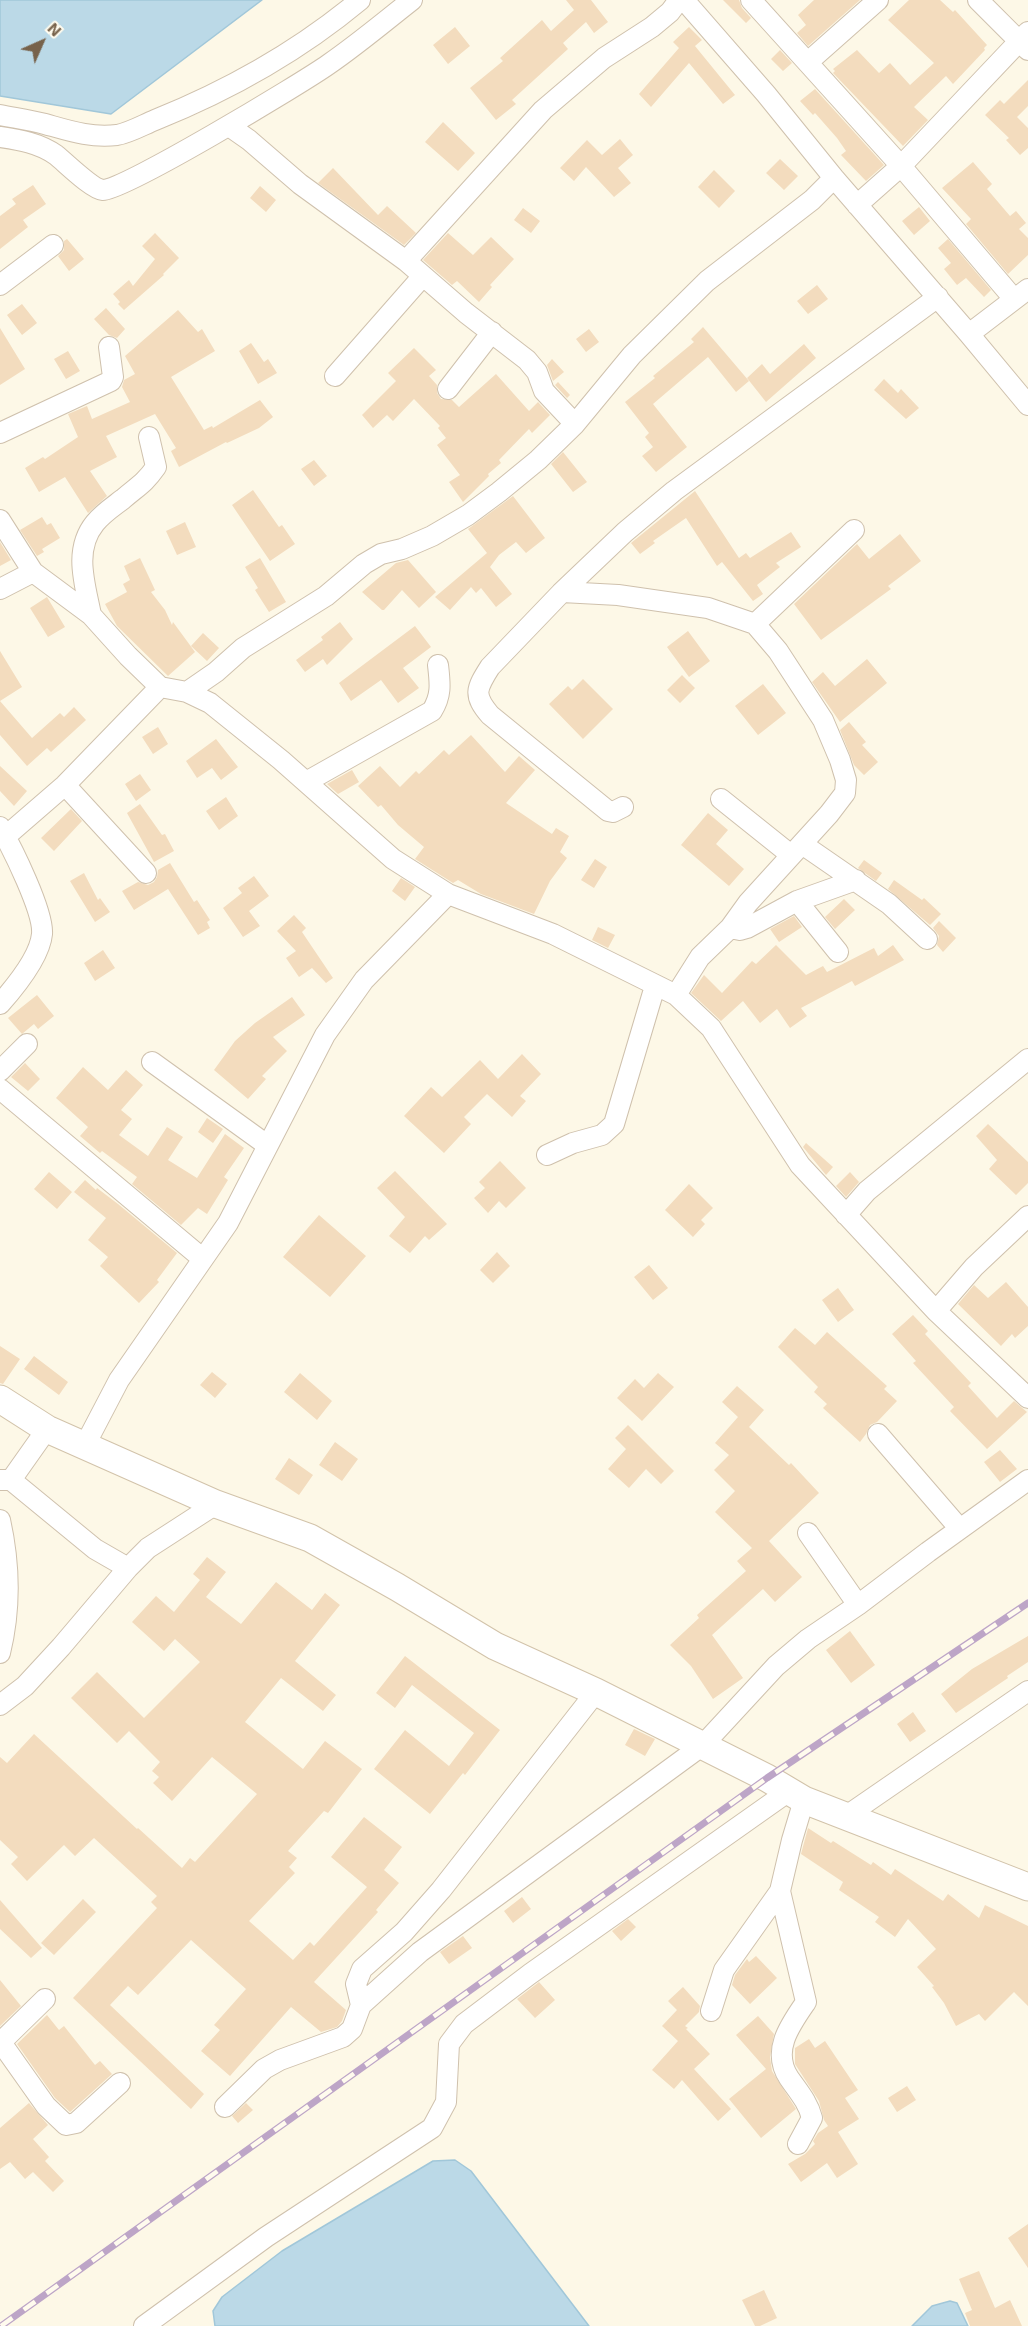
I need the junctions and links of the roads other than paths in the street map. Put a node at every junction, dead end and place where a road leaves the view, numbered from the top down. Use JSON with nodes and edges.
{"nodes":[{"id":1,"x":360,"y":0,"type":"edge"},
{"id":2,"x":411,"y":0,"type":"edge"},
{"id":3,"x":680,"y":0,"type":"edge"},
{"id":4,"x":684,"y":0,"type":"edge"},
{"id":5,"x":751,"y":0,"type":"edge"},
{"id":6,"x":878,"y":0,"type":"edge"},
{"id":7,"x":978,"y":0,"type":"edge"},
{"id":8,"x":1025,"y":41,"type":"edge"},
{"id":9,"x":808,"y":62,"type":"junction"},
{"id":10,"x":0,"y":115,"type":"edge"},
{"id":11,"x":229,"y":126,"type":"junction"},
{"id":12,"x":0,"y":137,"type":"edge"},
{"id":13,"x":901,"y":166,"type":"junction"},
{"id":14,"x":834,"y":178,"type":"junction"},
{"id":15,"x":857,"y":205,"type":"junction"},
{"id":16,"x":53,"y":245,"type":"dead end"},
{"id":17,"x":406,"y":261,"type":"junction"},
{"id":18,"x":422,"y":276,"type":"junction"},
{"id":19,"x":0,"y":285,"type":"edge"},
{"id":20,"x":1021,"y":294,"type":"edge"},
{"id":21,"x":938,"y":297,"type":"junction"},
{"id":22,"x":492,"y":332,"type":"junction"},
{"id":23,"x":969,"y":334,"type":"junction"},
{"id":24,"x":109,"y":347,"type":"dead end"},
{"id":25,"x":335,"y":376,"type":"dead end"},
{"id":26,"x":448,"y":389,"type":"dead end"},
{"id":27,"x":1028,"y":405,"type":"edge"},
{"id":28,"x":575,"y":424,"type":"junction"},
{"id":29,"x":0,"y":433,"type":"edge"},
{"id":30,"x":149,"y":436,"type":"dead end"},
{"id":31,"x":0,"y":520,"type":"edge"},
{"id":32,"x":854,"y":530,"type":"dead end"},
{"id":33,"x":33,"y":572,"type":"junction"},
{"id":34,"x":0,"y":589,"type":"edge"},
{"id":35,"x":562,"y":592,"type":"junction"},
{"id":36,"x":91,"y":615,"type":"junction"},
{"id":37,"x":755,"y":624,"type":"junction"},
{"id":38,"x":438,"y":665,"type":"dead end"},
{"id":39,"x":160,"y":687,"type":"junction"},
{"id":40,"x":187,"y":692,"type":"junction"},
{"id":41,"x":306,"y":783,"type":"junction"},
{"id":42,"x":65,"y":785,"type":"junction"},
{"id":43,"x":721,"y":799,"type":"dead end"},
{"id":44,"x":623,"y":807,"type":"dead end"},
{"id":45,"x":3,"y":832,"type":"edge"},
{"id":46,"x":797,"y":850,"type":"junction"},
{"id":47,"x":146,"y":873,"type":"dead end"},
{"id":48,"x":856,"y":880,"type":"junction"},
{"id":49,"x":448,"y":894,"type":"junction"},
{"id":50,"x":797,"y":901,"type":"junction"},
{"id":51,"x":730,"y":928,"type":"junction"},
{"id":52,"x":927,"y":939,"type":"dead end"},
{"id":53,"x":838,"y":952,"type":"dead end"},
{"id":54,"x":655,"y":986,"type":"junction"},
{"id":55,"x":676,"y":995,"type":"junction"},
{"id":56,"x":0,"y":1004,"type":"edge"},
{"id":57,"x":27,"y":1044,"type":"dead end"},
{"id":58,"x":1028,"y":1059,"type":"edge"},
{"id":59,"x":152,"y":1062,"type":"dead end"},
{"id":60,"x":0,"y":1071,"type":"edge"},
{"id":61,"x":0,"y":1089,"type":"edge"},
{"id":62,"x":267,"y":1145,"type":"junction"},
{"id":63,"x":547,"y":1155,"type":"dead end"},
{"id":64,"x":846,"y":1215,"type":"junction"},
{"id":65,"x":1028,"y":1216,"type":"edge"},
{"id":66,"x":203,"y":1259,"type":"junction"},
{"id":67,"x":936,"y":1311,"type":"junction"},
{"id":68,"x":1028,"y":1398,"type":"edge"},
{"id":69,"x":0,"y":1399,"type":"edge"},
{"id":70,"x":47,"y":1429,"type":"junction"},
{"id":71,"x":878,"y":1434,"type":"dead end"},
{"id":72,"x":85,"y":1445,"type":"junction"},
{"id":73,"x":5,"y":1480,"type":"edge"},
{"id":74,"x":1028,"y":1480,"type":"edge"},
{"id":75,"x":216,"y":1504,"type":"junction"},
{"id":76,"x":0,"y":1520,"type":"edge"},
{"id":77,"x":960,"y":1529,"type":"junction"},
{"id":78,"x":808,"y":1533,"type":"dead end"},
{"id":79,"x":128,"y":1568,"type":"junction"},
{"id":80,"x":858,"y":1605,"type":"junction"},
{"id":81,"x":0,"y":1653,"type":"edge"},
{"id":82,"x":1028,"y":1691,"type":"edge"},
{"id":83,"x":596,"y":1692,"type":"junction"},
{"id":84,"x":0,"y":1706,"type":"edge"},
{"id":85,"x":703,"y":1745,"type":"junction"},
{"id":86,"x":796,"y":1796,"type":"junction"},
{"id":87,"x":845,"y":1817,"type":"junction"},
{"id":88,"x":1028,"y":1887,"type":"edge"},
{"id":89,"x":780,"y":1891,"type":"junction"},
{"id":90,"x":45,"y":1999,"type":"dead end"},
{"id":91,"x":361,"y":2005,"type":"junction"},
{"id":92,"x":711,"y":2011,"type":"dead end"},
{"id":93,"x":0,"y":2041,"type":"edge"},
{"id":94,"x":120,"y":2083,"type":"dead end"},
{"id":95,"x":225,"y":2107,"type":"dead end"},
{"id":96,"x":798,"y":2144,"type":"dead end"},
{"id":97,"x":166,"y":2320,"type":"edge"},
{"id":98,"x":144,"y":2326,"type":"edge"}],
"edges":[{"from":1,"to":10,"type":"street"},
{"from":2,"to":11,"type":"street"},
{"from":3,"to":17,"type":"street"},
{"from":4,"to":14,"type":"street"},
{"from":5,"to":9,"type":"street"},
{"from":6,"to":9,"type":"street"},
{"from":7,"to":8,"type":"street"},
{"from":8,"to":13,"type":"street"},
{"from":9,"to":13,"type":"street"},
{"from":11,"to":12,"type":"street"},
{"from":11,"to":17,"type":"street"},
{"from":13,"to":15,"type":"street"},
{"from":13,"to":20,"type":"street"},
{"from":14,"to":15,"type":"street"},
{"from":14,"to":28,"type":"street"},
{"from":15,"to":21,"type":"street"},
{"from":16,"to":19,"type":"street"},
{"from":17,"to":18,"type":"street"},
{"from":18,"to":22,"type":"street"},
{"from":18,"to":25,"type":"street"},
{"from":20,"to":23,"type":"street"},
{"from":21,"to":23,"type":"street"},
{"from":21,"to":35,"type":"street"},
{"from":22,"to":26,"type":"street"},
{"from":22,"to":28,"type":"street"},
{"from":23,"to":27,"type":"street"},
{"from":24,"to":29,"type":"street"},
{"from":28,"to":40,"type":"street"},
{"from":30,"to":36,"type":"street"},
{"from":31,"to":33,"type":"street"},
{"from":32,"to":37,"type":"street"},
{"from":33,"to":34,"type":"street"},
{"from":33,"to":36,"type":"street"},
{"from":35,"to":37,"type":"street"},
{"from":35,"to":44,"type":"street"},
{"from":36,"to":39,"type":"street"},
{"from":37,"to":46,"type":"street"},
{"from":38,"to":41,"type":"street"},
{"from":39,"to":40,"type":"street"},
{"from":39,"to":42,"type":"street"},
{"from":40,"to":41,"type":"street"},
{"from":41,"to":49,"type":"street"},
{"from":42,"to":45,"type":"street"},
{"from":42,"to":47,"type":"street"},
{"from":43,"to":46,"type":"street"},
{"from":45,"to":56,"type":"street"},
{"from":46,"to":48,"type":"street"},
{"from":46,"to":51,"type":"street"},
{"from":48,"to":50,"type":"street"},
{"from":48,"to":52,"type":"street"},
{"from":49,"to":54,"type":"street"},
{"from":49,"to":62,"type":"street"},
{"from":50,"to":51,"type":"street"},
{"from":50,"to":53,"type":"street"},
{"from":51,"to":55,"type":"street"},
{"from":54,"to":55,"type":"street"},
{"from":54,"to":63,"type":"street"},
{"from":55,"to":64,"type":"street"},
{"from":57,"to":60,"type":"street"},
{"from":58,"to":64,"type":"street"},
{"from":59,"to":62,"type":"street"},
{"from":61,"to":66,"type":"street"},
{"from":62,"to":66,"type":"street"},
{"from":64,"to":67,"type":"street"},
{"from":65,"to":67,"type":"street"},
{"from":66,"to":72,"type":"street"},
{"from":67,"to":68,"type":"street"},
{"from":69,"to":70,"type":"street"},
{"from":70,"to":72,"type":"street"},
{"from":70,"to":73,"type":"street"},
{"from":71,"to":77,"type":"street"},
{"from":72,"to":75,"type":"street"},
{"from":73,"to":79,"type":"street"},
{"from":74,"to":77,"type":"street"},
{"from":75,"to":79,"type":"street"},
{"from":75,"to":83,"type":"street"},
{"from":76,"to":81,"type":"street"},
{"from":77,"to":80,"type":"street"},
{"from":78,"to":80,"type":"street"},
{"from":79,"to":84,"type":"street"},
{"from":80,"to":85,"type":"street"},
{"from":82,"to":87,"type":"street"},
{"from":83,"to":85,"type":"street"},
{"from":83,"to":91,"type":"street"},
{"from":85,"to":86,"type":"street"},
{"from":85,"to":91,"type":"street"},
{"from":86,"to":87,"type":"street"},
{"from":86,"to":89,"type":"street"},
{"from":86,"to":97,"type":"street"},
{"from":87,"to":88,"type":"street"},
{"from":89,"to":92,"type":"street"},
{"from":89,"to":96,"type":"street"},
{"from":90,"to":93,"type":"street"},
{"from":91,"to":95,"type":"street"},
{"from":93,"to":94,"type":"street"},
{"from":97,"to":98,"type":"street"}]}
